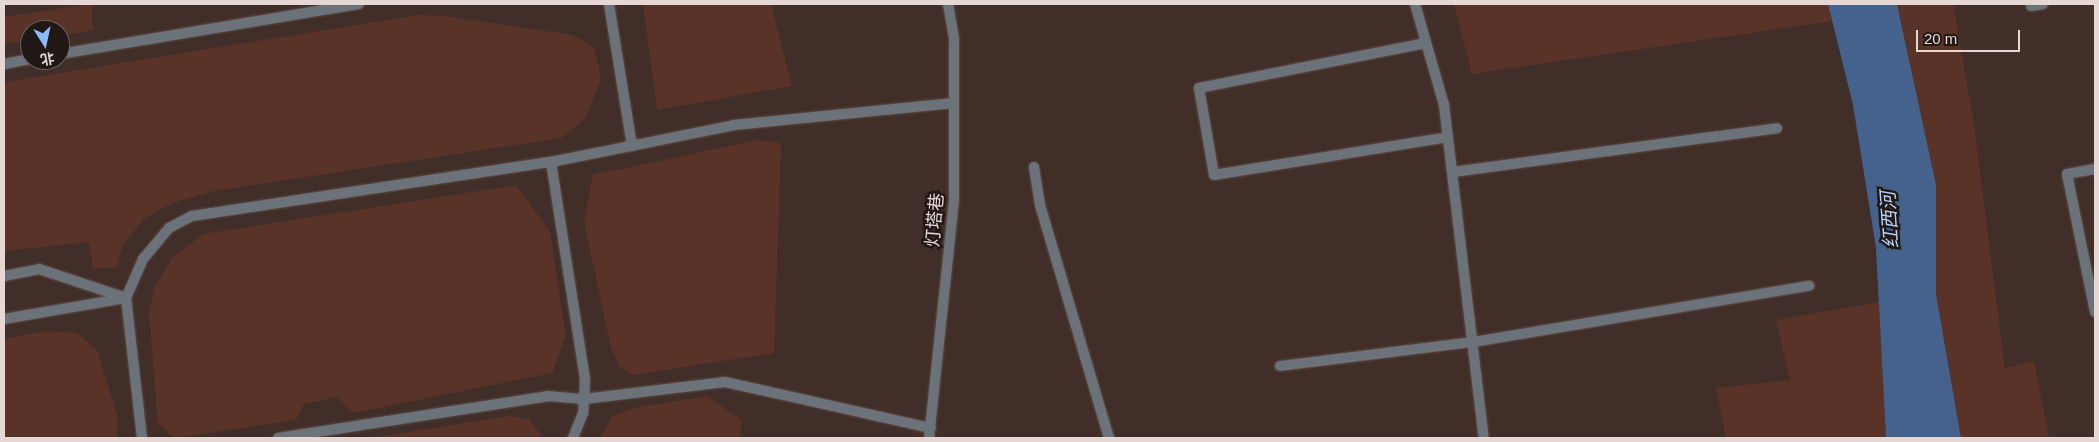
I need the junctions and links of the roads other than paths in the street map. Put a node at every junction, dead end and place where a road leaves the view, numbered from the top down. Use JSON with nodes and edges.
{"nodes":[{"id":1,"x":359,"y":4,"type":"edge"},
{"id":2,"x":609,"y":4,"type":"edge"},
{"id":3,"x":948,"y":4,"type":"edge"},
{"id":4,"x":1415,"y":4,"type":"edge"},
{"id":5,"x":2043,"y":4,"type":"edge"},
{"id":6,"x":2031,"y":6,"type":"dead end"},
{"id":7,"x":1426,"y":43,"type":"junction"},
{"id":8,"x":70,"y":52,"type":"edge"},
{"id":9,"x":20,"y":61,"type":"edge"},
{"id":10,"x":4,"y":64,"type":"edge"},
{"id":11,"x":954,"y":103,"type":"junction"},
{"id":12,"x":1777,"y":128,"type":"dead end"},
{"id":13,"x":1448,"y":137,"type":"junction"},
{"id":14,"x":632,"y":146,"type":"junction"},
{"id":15,"x":551,"y":162,"type":"junction"},
{"id":16,"x":1034,"y":167,"type":"dead end"},
{"id":17,"x":2095,"y":169,"type":"edge"},
{"id":18,"x":1453,"y":172,"type":"junction"},
{"id":19,"x":4,"y":276,"type":"edge"},
{"id":20,"x":1809,"y":286,"type":"dead end"},
{"id":21,"x":126,"y":298,"type":"junction"},
{"id":22,"x":2095,"y":312,"type":"edge"},
{"id":23,"x":4,"y":319,"type":"edge"},
{"id":24,"x":1473,"y":342,"type":"junction"},
{"id":25,"x":1280,"y":366,"type":"dead end"},
{"id":26,"x":584,"y":399,"type":"junction"},
{"id":27,"x":930,"y":433,"type":"edge"},
{"id":28,"x":142,"y":438,"type":"edge"},
{"id":29,"x":278,"y":438,"type":"edge"},
{"id":30,"x":573,"y":438,"type":"edge"},
{"id":31,"x":1109,"y":438,"type":"edge"},
{"id":32,"x":1484,"y":438,"type":"edge"}],
"edges":[{"from":1,"to":8,"type":"street"},
{"from":2,"to":14,"type":"street"},
{"from":3,"to":11,"type":"street","name":"灯塔巷"},
{"from":4,"to":7,"type":"street"},
{"from":5,"to":6,"type":"street"},
{"from":7,"to":13,"type":"street"},
{"from":7,"to":13,"type":"street"},
{"from":9,"to":10,"type":"street"},
{"from":11,"to":14,"type":"street"},
{"from":11,"to":27,"type":"street","name":"灯塔巷"},
{"from":12,"to":18,"type":"street"},
{"from":13,"to":18,"type":"street"},
{"from":14,"to":15,"type":"street"},
{"from":15,"to":21,"type":"street"},
{"from":15,"to":26,"type":"street"},
{"from":16,"to":31,"type":"street"},
{"from":17,"to":22,"type":"street"},
{"from":18,"to":24,"type":"street"},
{"from":19,"to":21,"type":"street"},
{"from":20,"to":24,"type":"street"},
{"from":21,"to":23,"type":"street"},
{"from":21,"to":28,"type":"street"},
{"from":24,"to":25,"type":"street"},
{"from":24,"to":32,"type":"street"},
{"from":26,"to":27,"type":"street"},
{"from":26,"to":29,"type":"street"},
{"from":26,"to":30,"type":"street"}]}
